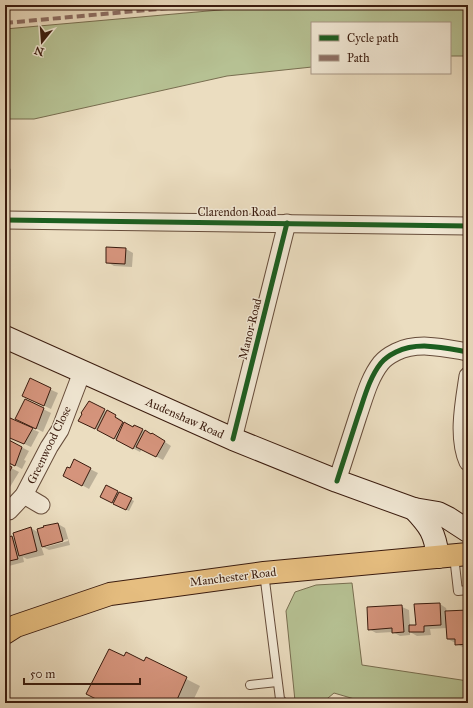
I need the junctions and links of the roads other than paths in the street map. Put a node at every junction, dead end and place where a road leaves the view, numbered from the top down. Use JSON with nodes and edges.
{"nodes":[{"id":1,"x":5,"y":220,"type":"edge"},
{"id":2,"x":287,"y":223,"type":"junction"},
{"id":3,"x":468,"y":226,"type":"edge"},
{"id":4,"x":5,"y":337,"type":"edge"},
{"id":5,"x":468,"y":352,"type":"edge"},
{"id":6,"x":82,"y":372,"type":"junction"},
{"id":7,"x":468,"y":376,"type":"edge"},
{"id":8,"x":232,"y":439,"type":"junction"},
{"id":9,"x":468,"y":462,"type":"edge"},
{"id":10,"x":337,"y":481,"type":"junction"},
{"id":11,"x":24,"y":495,"type":"junction"},
{"id":12,"x":41,"y":505,"type":"dead end"},
{"id":13,"x":414,"y":509,"type":"junction"},
{"id":14,"x":9,"y":511,"type":"dead end"},
{"id":15,"x":468,"y":531,"type":"edge"},
{"id":16,"x":453,"y":555,"type":"edge"},
{"id":17,"x":264,"y":572,"type":"junction"},
{"id":18,"x":468,"y":590,"type":"edge"},
{"id":19,"x":5,"y":633,"type":"edge"},
{"id":20,"x":278,"y":682,"type":"junction"},
{"id":21,"x":250,"y":685,"type":"dead end"},
{"id":22,"x":284,"y":703,"type":"edge"}],
"edges":[{"from":1,"to":2,"type":"street","name":"Clarendon Road"},
{"from":2,"to":3,"type":"street","name":"Clarendon Road"},
{"from":2,"to":8,"type":"street","name":"Manor Road"},
{"from":4,"to":6,"type":"main road","name":"Audenshaw Road"},
{"from":5,"to":10,"type":"street"},
{"from":6,"to":8,"type":"main road","name":"Audenshaw Road"},
{"from":6,"to":11,"type":"street","name":"Greenwood Close"},
{"from":7,"to":9,"type":"street"},
{"from":8,"to":10,"type":"main road","name":"Audenshaw Road"},
{"from":10,"to":13,"type":"main road","name":"Audenshaw Road"},
{"from":11,"to":12,"type":"street","name":"Greenwood Close"},
{"from":11,"to":14,"type":"street","name":"Greenwood Close"},
{"from":13,"to":15,"type":"main road","name":"Audenshaw Road"},
{"from":13,"to":16,"type":"main road","name":"Audenshaw Road"},
{"from":16,"to":17,"type":"highway","name":"Manchester Road"},
{"from":16,"to":18,"type":"lane"},
{"from":17,"to":19,"type":"highway","name":"Manchester Road"},
{"from":17,"to":20,"type":"lane"},
{"from":20,"to":21,"type":"lane"},
{"from":20,"to":22,"type":"lane"}]}
